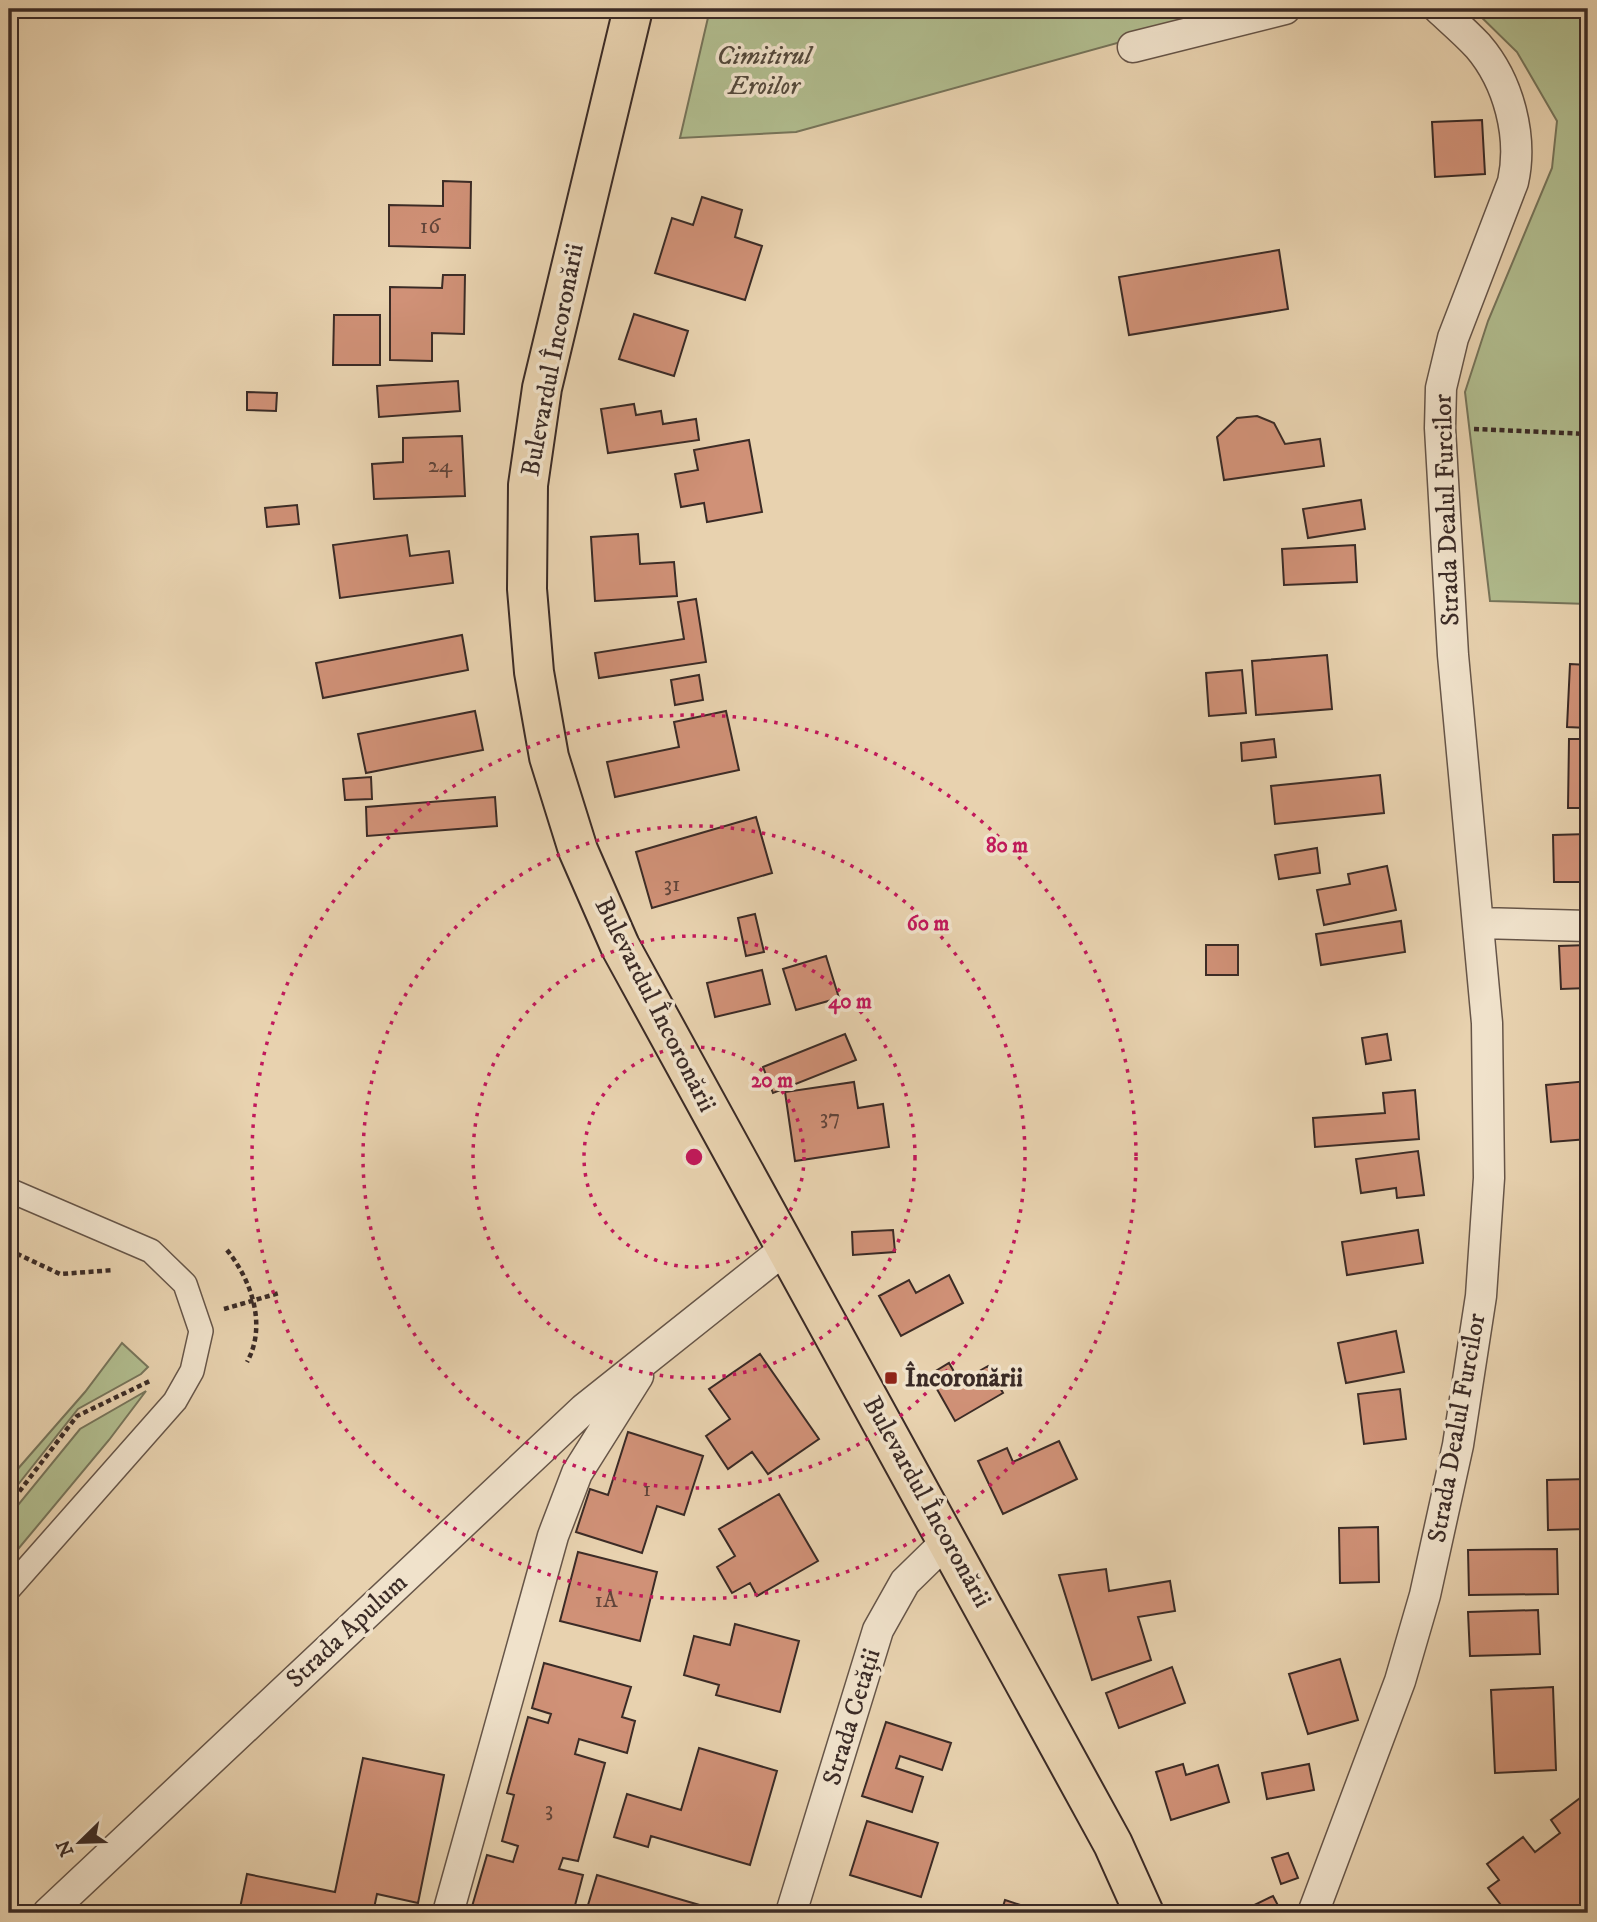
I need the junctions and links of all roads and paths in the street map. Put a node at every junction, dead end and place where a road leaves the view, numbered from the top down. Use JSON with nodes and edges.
{"nodes":[{"id":1,"x":633,"y":9,"type":"edge"},
{"id":2,"x":1285,"y":9,"type":"edge"},
{"id":3,"x":1439,"y":9,"type":"edge"},
{"id":4,"x":1133,"y":47,"type":"dead end"},
{"id":5,"x":1440,"y":428,"type":"junction"},
{"id":6,"x":1588,"y":434,"type":"edge"},
{"id":7,"x":1480,"y":923,"type":"junction"},
{"id":8,"x":1588,"y":926,"type":"edge"},
{"id":9,"x":9,"y":1191,"type":"edge"},
{"id":10,"x":785,"y":1249,"type":"junction"},
{"id":11,"x":9,"y":1250,"type":"edge"},
{"id":12,"x":227,"y":1250,"type":"dead end"},
{"id":13,"x":120,"y":1269,"type":"dead end"},
{"id":14,"x":279,"y":1293,"type":"dead end"},
{"id":15,"x":254,"y":1301,"type":"junction"},
{"id":16,"x":221,"y":1320,"type":"dead end"},
{"id":17,"x":651,"y":1355,"type":"junction"},
{"id":18,"x":247,"y":1362,"type":"dead end"},
{"id":19,"x":158,"y":1371,"type":"dead end"},
{"id":20,"x":9,"y":1505,"type":"edge"},
{"id":21,"x":948,"y":1540,"type":"junction"},
{"id":22,"x":9,"y":1589,"type":"edge"},
{"id":23,"x":48,"y":1913,"type":"edge"},
{"id":24,"x":448,"y":1913,"type":"edge"},
{"id":25,"x":791,"y":1913,"type":"edge"},
{"id":26,"x":1144,"y":1913,"type":"edge"},
{"id":27,"x":1313,"y":1913,"type":"edge"}],
"edges":[{"from":1,"to":10,"type":"main road","name":"Bulevardul Încoronării"},
{"from":2,"to":4,"type":"street"},
{"from":3,"to":5,"type":"street","name":"Strada Dealul Furcilor"},
{"from":5,"to":6,"type":"path"},
{"from":5,"to":7,"type":"street","name":"Strada Dealul Furcilor"},
{"from":7,"to":8,"type":"street"},
{"from":7,"to":27,"type":"street","name":"Strada Dealul Furcilor"},
{"from":9,"to":22,"type":"street"},
{"from":10,"to":17,"type":"street","name":"Strada Apulum"},
{"from":10,"to":21,"type":"main road","name":"Bulevardul Încoronării"},
{"from":11,"to":13,"type":"path"},
{"from":12,"to":15,"type":"path"},
{"from":14,"to":15,"type":"path"},
{"from":15,"to":16,"type":"path"},
{"from":15,"to":18,"type":"path"},
{"from":17,"to":23,"type":"street","name":"Strada Apulum"},
{"from":17,"to":24,"type":"street","name":"Strada Apulum"},
{"from":19,"to":20,"type":"path"},
{"from":21,"to":25,"type":"street","name":"Strada Cetății"},
{"from":21,"to":26,"type":"main road","name":"Bulevardul Încoronării"}]}
